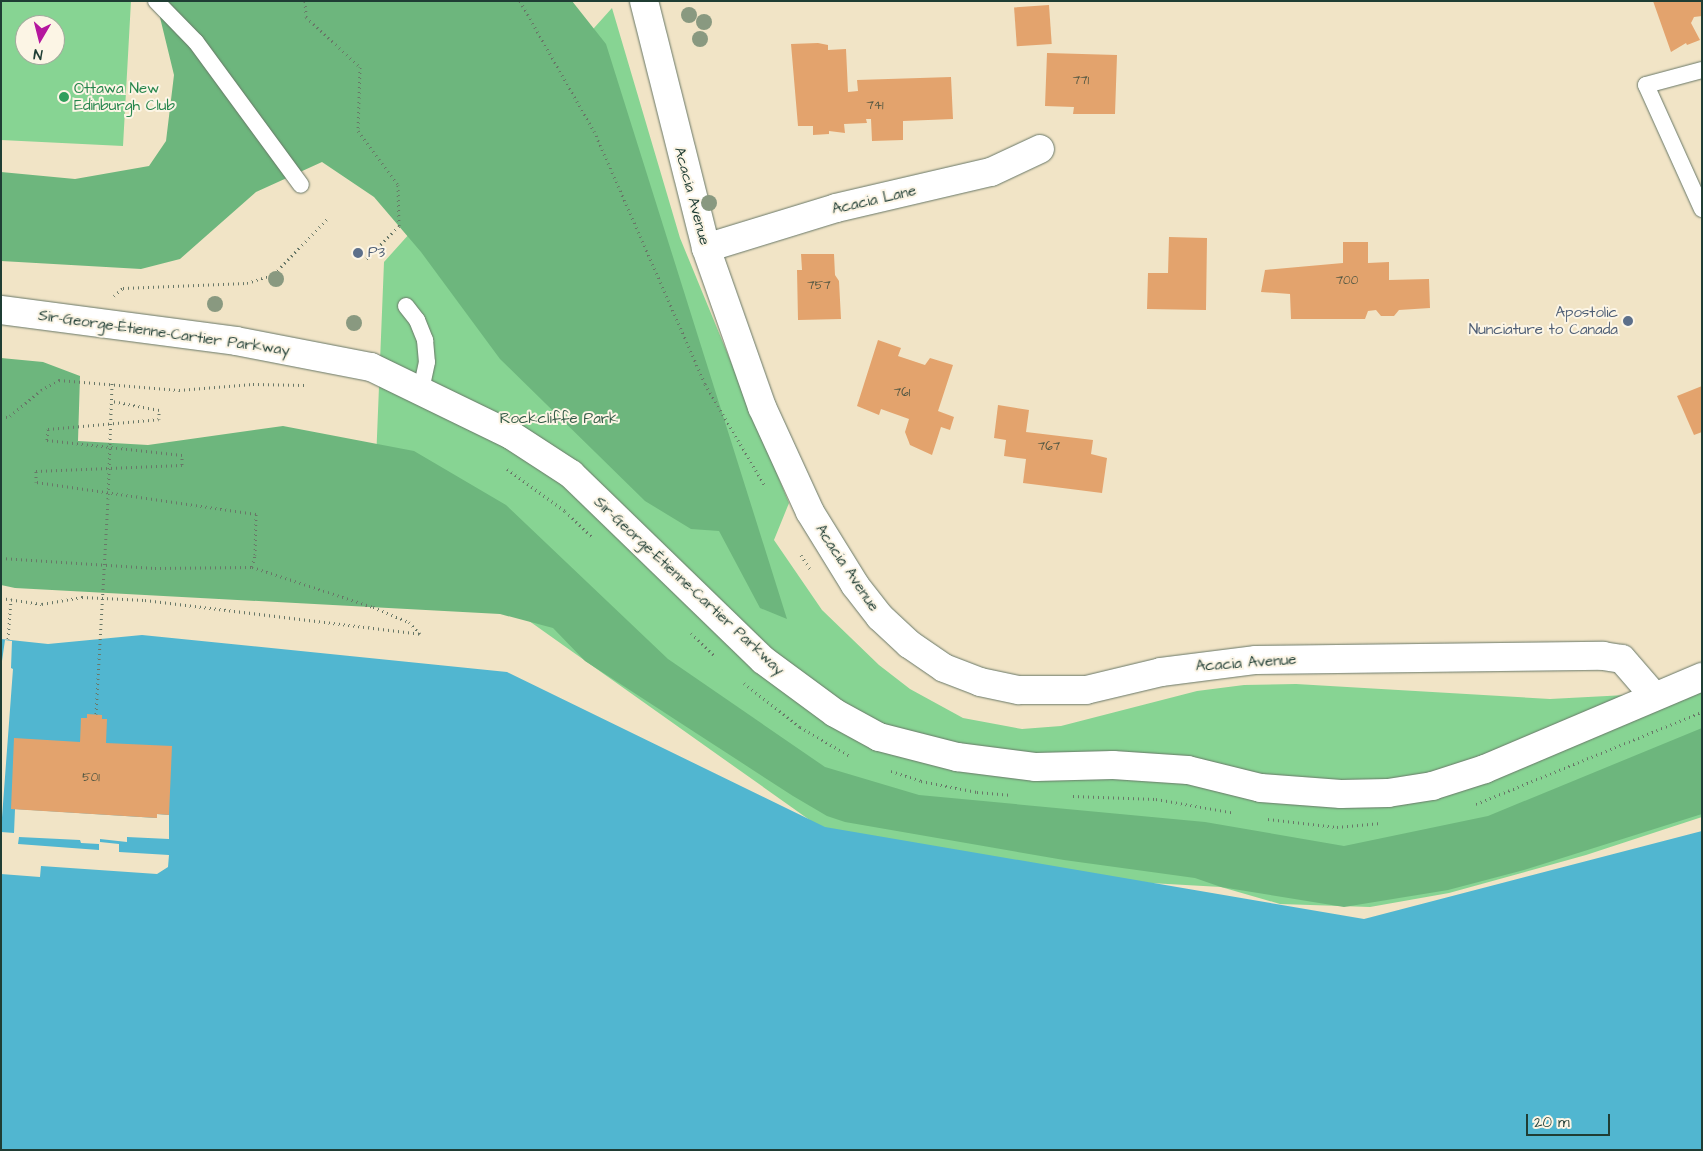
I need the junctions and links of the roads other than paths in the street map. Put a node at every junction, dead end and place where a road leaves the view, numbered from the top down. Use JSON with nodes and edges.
{"nodes":[{"id":1,"x":156,"y":1,"type":"edge"},
{"id":2,"x":644,"y":1,"type":"edge"},
{"id":3,"x":1702,"y":70,"type":"edge"},
{"id":4,"x":1040,"y":149,"type":"dead end"},
{"id":5,"x":301,"y":185,"type":"dead end"},
{"id":6,"x":1702,"y":209,"type":"edge"},
{"id":7,"x":706,"y":248,"type":"junction"},
{"id":8,"x":406,"y":306,"type":"dead end"},
{"id":9,"x":1,"y":310,"type":"edge"},
{"id":10,"x":421,"y":391,"type":"junction"},
{"id":11,"x":1702,"y":677,"type":"edge"},
{"id":12,"x":1654,"y":696,"type":"junction"}],
"edges":[{"from":1,"to":5,"type":"lane"},
{"from":2,"to":7,"type":"main road","name":"Acacia Avenue"},
{"from":3,"to":6,"type":"lane"},
{"from":4,"to":7,"type":"main road","name":"Acacia Lane"},
{"from":7,"to":12,"type":"main road","name":"Acacia Avenue"},
{"from":8,"to":10,"type":"lane"},
{"from":9,"to":10,"type":"main road","name":"Sir-George-Étienne-Cartier Parkway"},
{"from":10,"to":12,"type":"main road","name":"Sir-George-Étienne-Cartier Parkway"},
{"from":11,"to":12,"type":"main road","name":"Sir-George-Étienne-Cartier Parkway"}]}
